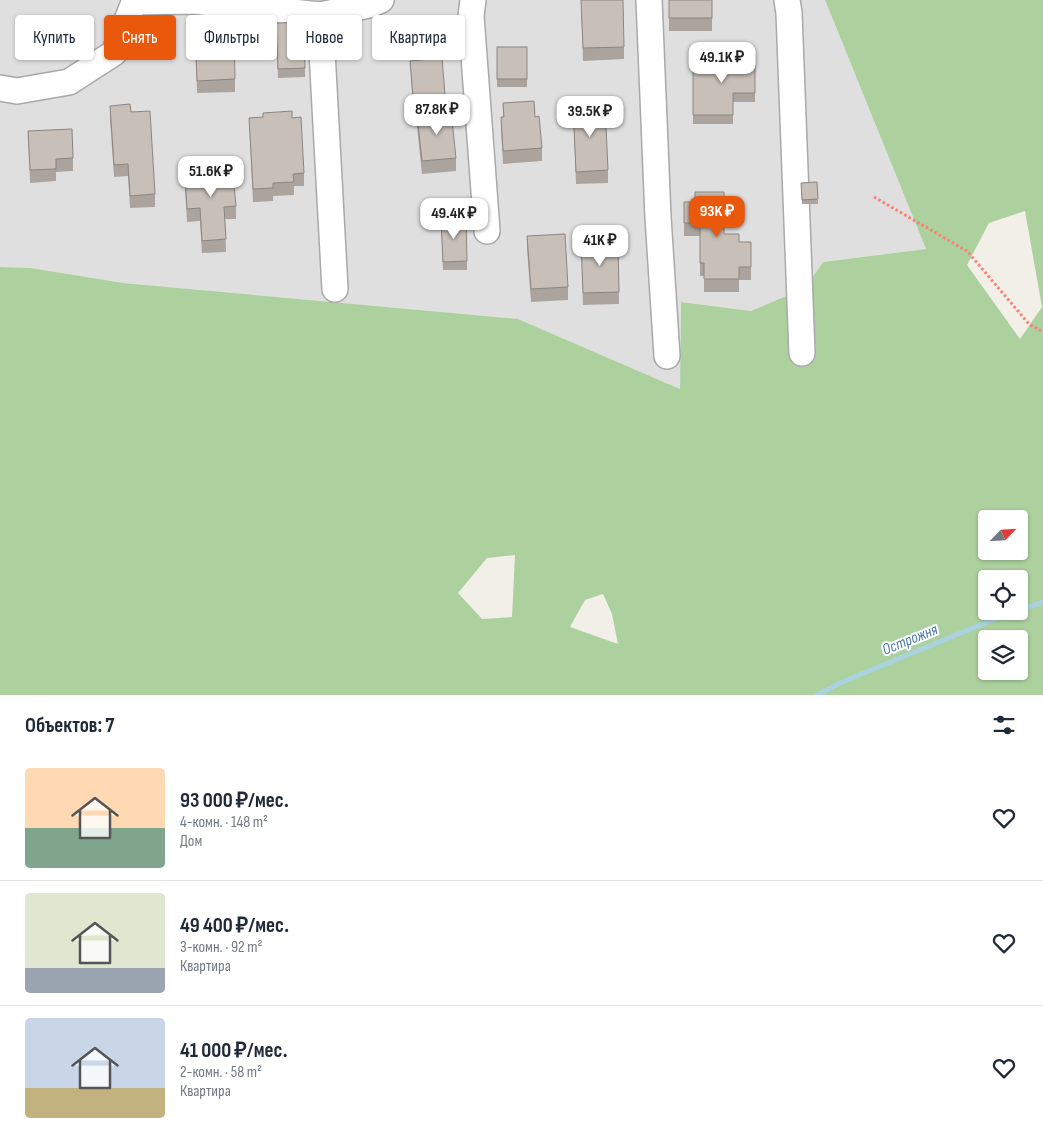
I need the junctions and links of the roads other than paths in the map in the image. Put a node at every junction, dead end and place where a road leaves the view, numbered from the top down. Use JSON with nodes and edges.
{"nodes":[{"id":1,"x":381,"y":0,"type":"edge"},
{"id":2,"x":472,"y":0,"type":"edge"},
{"id":3,"x":649,"y":0,"type":"edge"},
{"id":4,"x":787,"y":0,"type":"edge"},
{"id":5,"x":136,"y":1,"type":"edge"},
{"id":6,"x":320,"y":15,"type":"joint"},
{"id":7,"x":322,"y":60,"type":"edge"},
{"id":8,"x":0,"y":88,"type":"edge"},
{"id":9,"x":487,"y":231,"type":"dead end"},
{"id":10,"x":335,"y":289,"type":"dead end"},
{"id":11,"x":802,"y":353,"type":"dead end"},
{"id":12,"x":667,"y":356,"type":"dead end"}],
"edges":[{"from":1,"to":6,"type":"street"},
{"from":2,"to":9,"type":"street"},
{"from":3,"to":12,"type":"street"},
{"from":4,"to":11,"type":"street"},
{"from":5,"to":6,"type":"street"},
{"from":5,"to":8,"type":"street"},
{"from":7,"to":10,"type":"street"}]}
